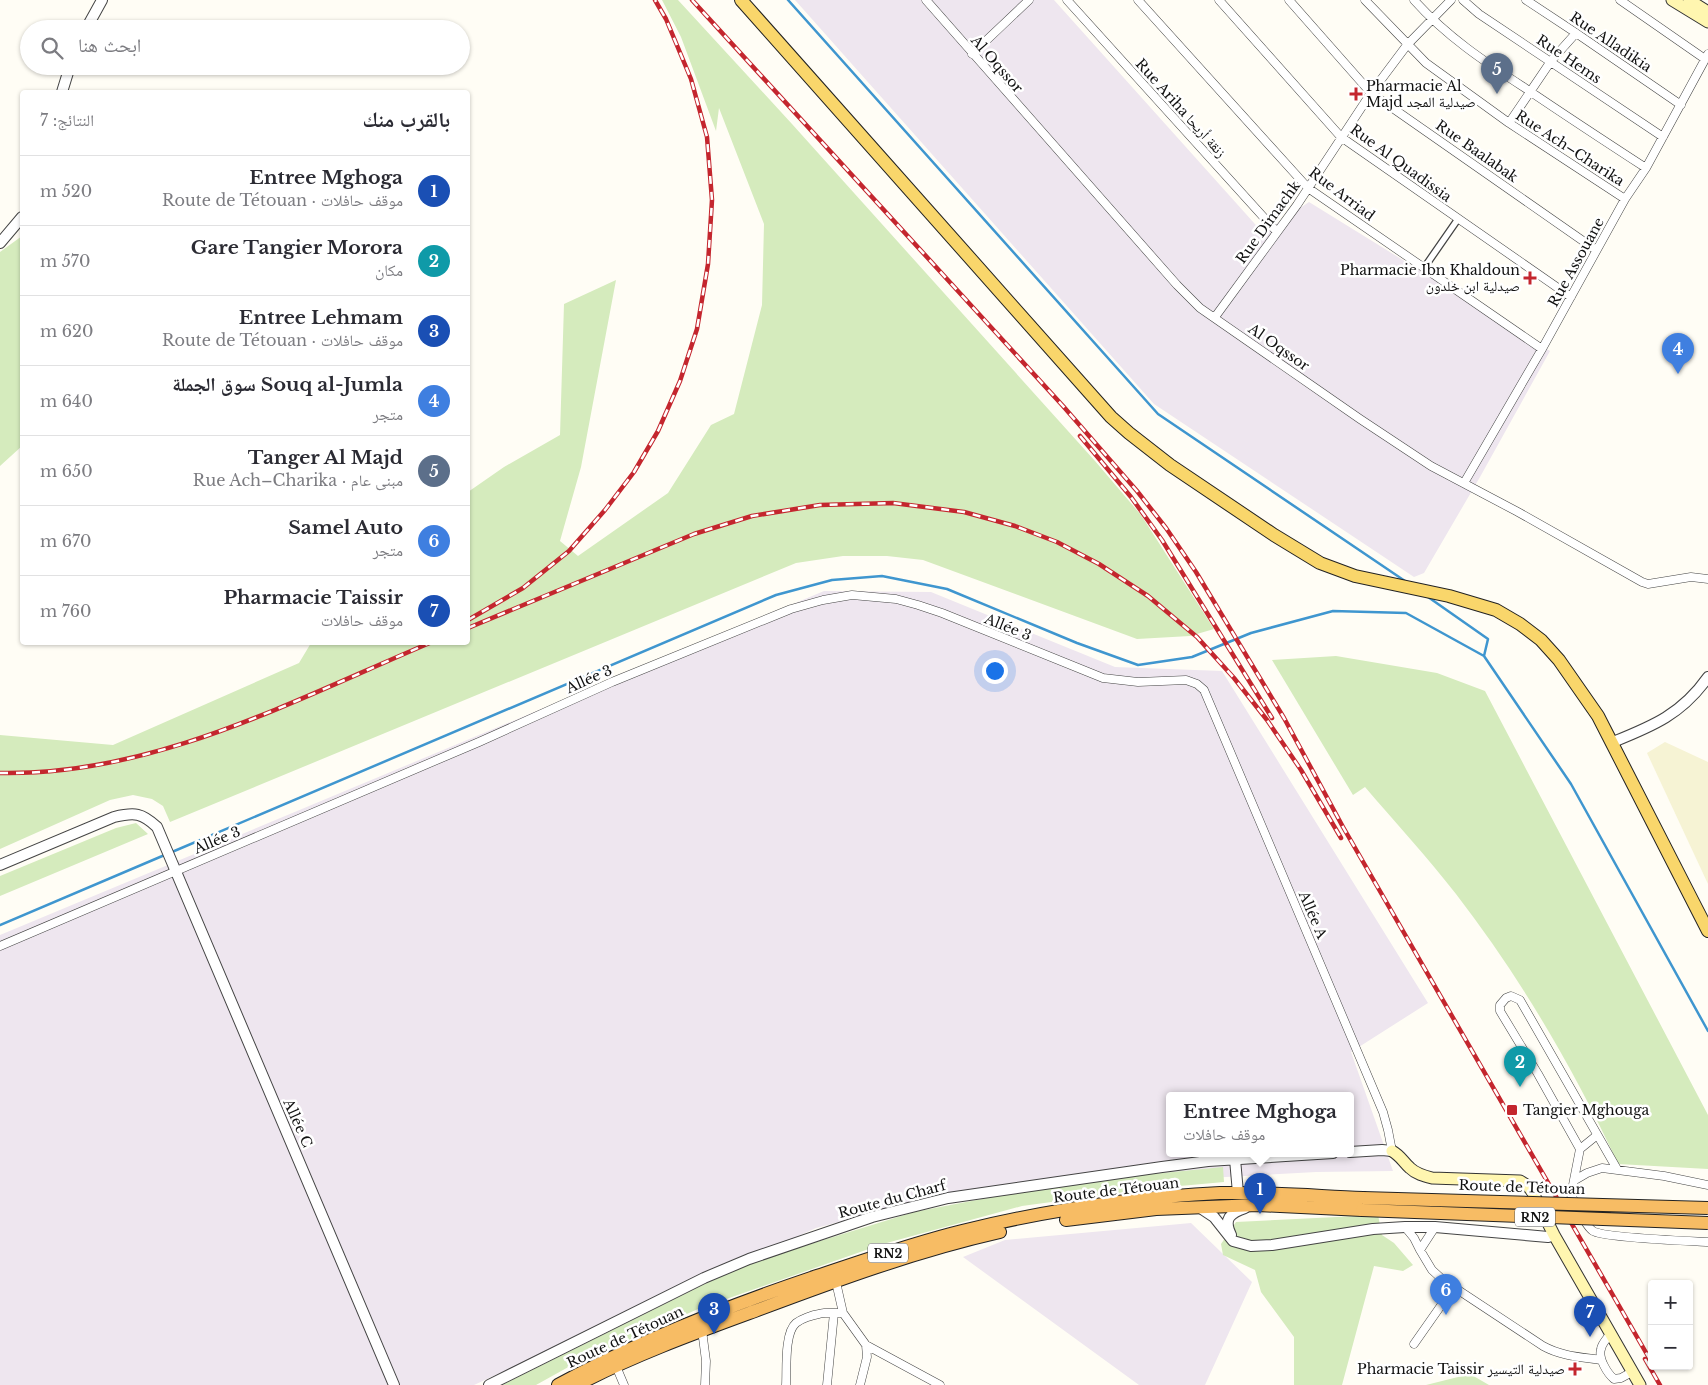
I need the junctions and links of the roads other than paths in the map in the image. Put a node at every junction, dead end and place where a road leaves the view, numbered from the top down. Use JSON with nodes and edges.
{"nodes":[{"id":1,"x":102,"y":0,"type":"edge"},
{"id":2,"x":741,"y":0,"type":"edge"},
{"id":3,"x":926,"y":0,"type":"edge"},
{"id":4,"x":1029,"y":0,"type":"edge"},
{"id":5,"x":1067,"y":0,"type":"edge"},
{"id":6,"x":1138,"y":0,"type":"edge"},
{"id":7,"x":1219,"y":0,"type":"edge"},
{"id":8,"x":1289,"y":0,"type":"edge"},
{"id":9,"x":1365,"y":0,"type":"edge"},
{"id":10,"x":1414,"y":0,"type":"edge"},
{"id":11,"x":1451,"y":0,"type":"edge"},
{"id":12,"x":1463,"y":0,"type":"edge"},
{"id":13,"x":1526,"y":0,"type":"edge"},
{"id":14,"x":1620,"y":0,"type":"edge"},
{"id":15,"x":1672,"y":0,"type":"edge"},
{"id":16,"x":1689,"y":0,"type":"edge"},
{"id":17,"x":1708,"y":12,"type":"edge"},
{"id":18,"x":1431,"y":19,"type":"junction"},
{"id":19,"x":91,"y":20,"type":"edge"},
{"id":20,"x":1708,"y":22,"type":"edge"},
{"id":21,"x":1576,"y":33,"type":"junction"},
{"id":22,"x":1407,"y":45,"type":"junction"},
{"id":23,"x":972,"y":54,"type":"junction"},
{"id":24,"x":1706,"y":56,"type":"edge"},
{"id":25,"x":1551,"y":61,"type":"junction"},
{"id":26,"x":67,"y":75,"type":"edge"},
{"id":27,"x":63,"y":90,"type":"edge"},
{"id":28,"x":1530,"y":92,"type":"junction"},
{"id":29,"x":1371,"y":93,"type":"junction"},
{"id":30,"x":1681,"y":105,"type":"junction"},
{"id":31,"x":1509,"y":123,"type":"junction"},
{"id":32,"x":1341,"y":137,"type":"junction"},
{"id":33,"x":1663,"y":137,"type":"junction"},
{"id":34,"x":1646,"y":168,"type":"junction"},
{"id":35,"x":1308,"y":188,"type":"junction"},
{"id":36,"x":1625,"y":199,"type":"junction"},
{"id":37,"x":20,"y":219,"type":"edge"},
{"id":38,"x":1458,"y":219,"type":"junction"},
{"id":39,"x":1277,"y":232,"type":"junction"},
{"id":40,"x":0,"y":243,"type":"edge"},
{"id":41,"x":1596,"y":250,"type":"junction"},
{"id":42,"x":1424,"y":268,"type":"junction"},
{"id":43,"x":1571,"y":297,"type":"junction"},
{"id":44,"x":1215,"y":317,"type":"junction"},
{"id":45,"x":1542,"y":349,"type":"junction"},
{"id":46,"x":1464,"y":483,"type":"junction"},
{"id":47,"x":1708,"y":579,"type":"edge"},
{"id":48,"x":1708,"y":677,"type":"edge"},
{"id":49,"x":1204,"y":690,"type":"joint"},
{"id":50,"x":1612,"y":742,"type":"junction"},
{"id":51,"x":0,"y":865,"type":"edge"},
{"id":52,"x":176,"y":868,"type":"junction"},
{"id":53,"x":1708,"y":931,"type":"edge"},
{"id":54,"x":0,"y":946,"type":"edge"},
{"id":55,"x":1596,"y":1136,"type":"junction"},
{"id":56,"x":1580,"y":1149,"type":"junction"},
{"id":57,"x":1392,"y":1151,"type":"junction"},
{"id":58,"x":1354,"y":1152,"type":"edge"},
{"id":59,"x":1267,"y":1157,"type":"edge"},
{"id":60,"x":1234,"y":1159,"type":"junction"},
{"id":61,"x":1617,"y":1169,"type":"junction"},
{"id":62,"x":1575,"y":1180,"type":"junction"},
{"id":63,"x":1708,"y":1185,"type":"edge"},
{"id":64,"x":1238,"y":1193,"type":"junction"},
{"id":65,"x":1362,"y":1204,"type":"junction"},
{"id":66,"x":1258,"y":1205,"type":"junction"},
{"id":67,"x":1199,"y":1207,"type":"junction"},
{"id":68,"x":1708,"y":1208,"type":"edge"},
{"id":69,"x":1708,"y":1223,"type":"edge"},
{"id":70,"x":1405,"y":1227,"type":"junction"},
{"id":71,"x":1435,"y":1228,"type":"junction"},
{"id":72,"x":1554,"y":1235,"type":"junction"},
{"id":73,"x":1233,"y":1240,"type":"junction"},
{"id":74,"x":1708,"y":1242,"type":"edge"},
{"id":75,"x":1420,"y":1250,"type":"junction"},
{"id":76,"x":836,"y":1282,"type":"junction"},
{"id":77,"x":1454,"y":1288,"type":"junction"},
{"id":78,"x":838,"y":1313,"type":"junction"},
{"id":79,"x":702,"y":1330,"type":"junction"},
{"id":80,"x":1610,"y":1334,"type":"junction"},
{"id":81,"x":1414,"y":1344,"type":"dead end"},
{"id":82,"x":866,"y":1345,"type":"junction"},
{"id":83,"x":1601,"y":1360,"type":"junction"},
{"id":84,"x":616,"y":1366,"type":"junction"},
{"id":85,"x":1632,"y":1372,"type":"junction"},
{"id":86,"x":1614,"y":1382,"type":"edge"},
{"id":87,"x":394,"y":1385,"type":"edge"},
{"id":88,"x":489,"y":1385,"type":"edge"},
{"id":89,"x":558,"y":1385,"type":"edge"},
{"id":90,"x":577,"y":1385,"type":"edge"},
{"id":91,"x":624,"y":1385,"type":"edge"},
{"id":92,"x":705,"y":1385,"type":"edge"},
{"id":93,"x":786,"y":1385,"type":"edge"},
{"id":94,"x":827,"y":1385,"type":"edge"},
{"id":95,"x":860,"y":1385,"type":"edge"},
{"id":96,"x":940,"y":1385,"type":"edge"},
{"id":97,"x":1640,"y":1385,"type":"edge"}],
"edges":[{"from":1,"to":19,"type":"street"},
{"from":2,"to":50,"type":"main road"},
{"from":3,"to":23,"type":"street","name":"Al Oqssor"},
{"from":4,"to":23,"type":"street"},
{"from":5,"to":39,"type":"street","name":"Rue Ariha زنقة أريحا"},
{"from":6,"to":35,"type":"street","name":"Rue Arriad"},
{"from":7,"to":32,"type":"street","name":"Rue Al Quadissia"},
{"from":8,"to":29,"type":"street","name":"Rue Baalabak"},
{"from":9,"to":22,"type":"street","name":"Rue Ach–Charika"},
{"from":10,"to":18,"type":"street"},
{"from":11,"to":18,"type":"street","name":"Rue Dimachk"},
{"from":12,"to":25,"type":"street","name":"Rue Hems"},
{"from":13,"to":21,"type":"street","name":"Rue Alladikia"},
{"from":14,"to":24,"type":"street"},
{"from":15,"to":20,"type":"main road"},
{"from":16,"to":17,"type":"main road"},
{"from":18,"to":22,"type":"street","name":"Rue Dimachk"},
{"from":18,"to":28,"type":"street"},
{"from":21,"to":25,"type":"street"},
{"from":21,"to":30,"type":"street","name":"Rue Alladikia"},
{"from":22,"to":29,"type":"street","name":"Rue Dimachk"},
{"from":22,"to":31,"type":"street","name":"Rue Ach–Charika"},
{"from":23,"to":44,"type":"street","name":"Al Oqssor"},
{"from":24,"to":30,"type":"street","name":"Rue Assouane"},
{"from":25,"to":28,"type":"street"},
{"from":25,"to":33,"type":"street","name":"Rue Hems"},
{"from":26,"to":27,"type":"street"},
{"from":28,"to":31,"type":"street"},
{"from":28,"to":34,"type":"street"},
{"from":29,"to":32,"type":"street","name":"Rue Dimachk"},
{"from":29,"to":41,"type":"street","name":"Rue Baalabak"},
{"from":30,"to":33,"type":"street","name":"Rue Assouane"},
{"from":31,"to":36,"type":"street","name":"Rue Ach–Charika"},
{"from":32,"to":35,"type":"street","name":"Rue Dimachk"},
{"from":32,"to":38,"type":"street","name":"Rue Al Quadissia"},
{"from":33,"to":34,"type":"street","name":"Rue Assouane"},
{"from":34,"to":36,"type":"street","name":"Rue Assouane"},
{"from":35,"to":39,"type":"street","name":"Rue Dimachk"},
{"from":35,"to":42,"type":"street","name":"Rue Arriad"},
{"from":36,"to":41,"type":"street","name":"Rue Assouane"},
{"from":37,"to":40,"type":"street"},
{"from":38,"to":42,"type":"street"},
{"from":38,"to":43,"type":"street","name":"Rue Al Quadissia"},
{"from":39,"to":44,"type":"street","name":"Rue Dimachk"},
{"from":41,"to":43,"type":"street","name":"Rue Assouane"},
{"from":42,"to":45,"type":"street","name":"Rue Arriad"},
{"from":43,"to":45,"type":"street","name":"Rue Assouane"},
{"from":44,"to":46,"type":"street","name":"Al Oqssor"},
{"from":45,"to":46,"type":"street","name":"Rue Assouane"},
{"from":46,"to":47,"type":"street","name":"Al Oqssor"},
{"from":48,"to":50,"type":"street"},
{"from":49,"to":52,"type":"street","name":"Allée 3"},
{"from":49,"to":57,"type":"street","name":"Allée A"},
{"from":50,"to":53,"type":"main road"},
{"from":51,"to":52,"type":"street","name":"Allée C"},
{"from":52,"to":54,"type":"street","name":"Allée 3"},
{"from":52,"to":87,"type":"street","name":"Allée C"},
{"from":55,"to":56,"type":"street"},
{"from":55,"to":56,"type":"street"},
{"from":55,"to":61,"type":"street"},
{"from":56,"to":62,"type":"street"},
{"from":57,"to":58,"type":"street"},
{"from":57,"to":72,"type":"main road"},
{"from":59,"to":60,"type":"street","name":"Route du Charf"},
{"from":60,"to":64,"type":"street"},
{"from":60,"to":88,"type":"street","name":"Route du Charf"},
{"from":61,"to":62,"type":"street"},
{"from":61,"to":63,"type":"street"},
{"from":62,"to":74,"type":"street"},
{"from":64,"to":65,"type":"highway","name":"Route de Tétouan","number":"RN2"},
{"from":64,"to":89,"type":"highway","name":"Route de Tétouan","number":"RN2"},
{"from":65,"to":66,"type":"highway","name":"Route de Tétouan","number":"RN2"},
{"from":65,"to":68,"type":"highway","name":"Route de Tétouan","number":"RN2","bridge":true},
{"from":65,"to":69,"type":"highway","name":"Route de Tétouan","number":"RN2","bridge":true},
{"from":66,"to":67,"type":"highway","name":"Route de Tétouan","number":"RN2"},
{"from":66,"to":73,"type":"street"},
{"from":67,"to":73,"type":"street"},
{"from":67,"to":76,"type":"highway","name":"Route de Tétouan","number":"RN2"},
{"from":70,"to":71,"type":"street"},
{"from":70,"to":73,"type":"street"},
{"from":70,"to":75,"type":"street"},
{"from":71,"to":72,"type":"street"},
{"from":71,"to":75,"type":"street"},
{"from":72,"to":80,"type":"main road"},
{"from":75,"to":77,"type":"street"},
{"from":76,"to":78,"type":"street"},
{"from":76,"to":79,"type":"highway","name":"Route de Tétouan","number":"RN2"},
{"from":77,"to":81,"type":"street"},
{"from":77,"to":83,"type":"street"},
{"from":78,"to":82,"type":"street"},
{"from":78,"to":93,"type":"street"},
{"from":78,"to":94,"type":"street"},
{"from":79,"to":84,"type":"highway","name":"Route de Tétouan","number":"RN2"},
{"from":79,"to":92,"type":"street"},
{"from":80,"to":83,"type":"street"},
{"from":80,"to":85,"type":"main road"},
{"from":82,"to":95,"type":"street"},
{"from":82,"to":96,"type":"street"},
{"from":83,"to":86,"type":"street"},
{"from":84,"to":90,"type":"highway","name":"Route de Tétouan","number":"RN2"},
{"from":84,"to":91,"type":"street"},
{"from":85,"to":86,"type":"street"},
{"from":85,"to":97,"type":"main road"}]}
